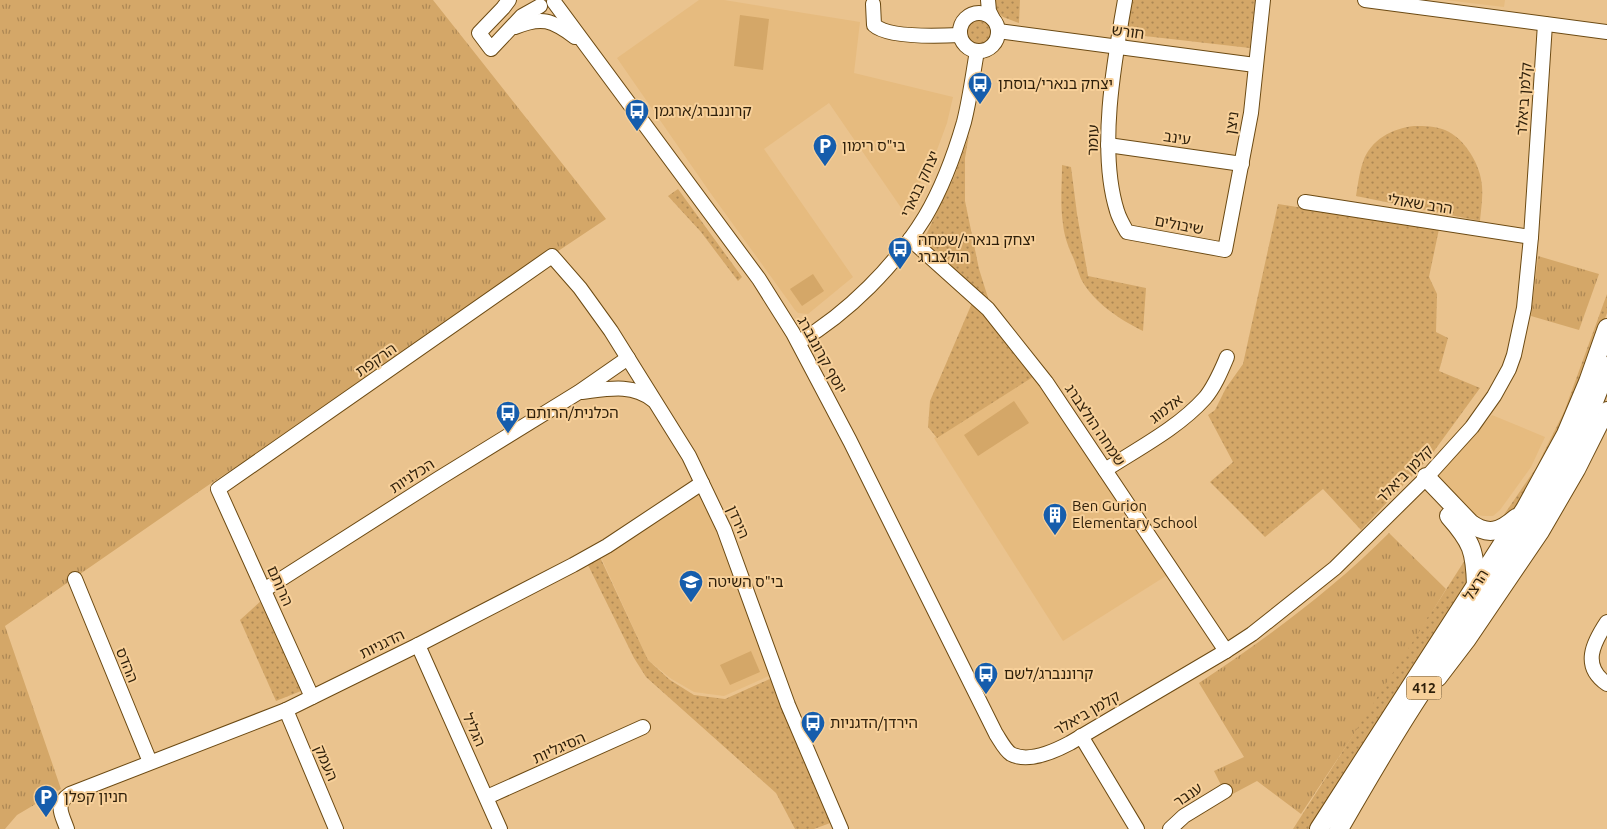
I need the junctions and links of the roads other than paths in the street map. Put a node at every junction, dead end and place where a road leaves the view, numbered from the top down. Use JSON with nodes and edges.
{"nodes":[{"id":1,"x":509,"y":0,"type":"edge"},
{"id":2,"x":524,"y":0,"type":"edge"},
{"id":3,"x":976,"y":0,"type":"edge"},
{"id":4,"x":988,"y":0,"type":"edge"},
{"id":5,"x":1125,"y":0,"type":"edge"},
{"id":6,"x":1263,"y":0,"type":"edge"},
{"id":7,"x":1365,"y":0,"type":"edge"},
{"id":8,"x":550,"y":3,"type":"edge"},
{"id":9,"x":873,"y":4,"type":"dead end"},
{"id":10,"x":969,"y":16,"type":"junction"},
{"id":11,"x":1545,"y":24,"type":"junction"},
{"id":12,"x":995,"y":25,"type":"junction"},
{"id":13,"x":510,"y":29,"type":"junction"},
{"id":14,"x":1607,"y":32,"type":"edge"},
{"id":15,"x":960,"y":35,"type":"junction"},
{"id":16,"x":1117,"y":47,"type":"junction"},
{"id":17,"x":977,"y":50,"type":"junction"},
{"id":18,"x":593,"y":55,"type":"junction"},
{"id":19,"x":1255,"y":65,"type":"junction"},
{"id":20,"x":1108,"y":145,"type":"junction"},
{"id":21,"x":1242,"y":164,"type":"junction"},
{"id":22,"x":1305,"y":202,"type":"dead end"},
{"id":23,"x":1127,"y":232,"type":"joint"},
{"id":24,"x":1530,"y":237,"type":"junction"},
{"id":25,"x":910,"y":238,"type":"junction"},
{"id":26,"x":1225,"y":250,"type":"joint"},
{"id":27,"x":552,"y":256,"type":"joint"},
{"id":28,"x":1607,"y":328,"type":"edge"},
{"id":29,"x":798,"y":342,"type":"junction"},
{"id":30,"x":1227,"y":357,"type":"dead end"},
{"id":31,"x":628,"y":358,"type":"junction"},
{"id":32,"x":1607,"y":366,"type":"edge"},
{"id":33,"x":579,"y":392,"type":"junction"},
{"id":34,"x":656,"y":403,"type":"junction"},
{"id":35,"x":1607,"y":409,"type":"edge"},
{"id":36,"x":1106,"y":470,"type":"junction"},
{"id":37,"x":1423,"y":480,"type":"junction"},
{"id":38,"x":702,"y":483,"type":"junction"},
{"id":39,"x":218,"y":489,"type":"joint"},
{"id":40,"x":1525,"y":510,"type":"junction"},
{"id":41,"x":1462,"y":531,"type":"junction"},
{"id":42,"x":1516,"y":550,"type":"junction"},
{"id":43,"x":1496,"y":552,"type":"junction"},
{"id":44,"x":75,"y":579,"type":"dead end"},
{"id":45,"x":1476,"y":585,"type":"junction"},
{"id":46,"x":264,"y":590,"type":"junction"},
{"id":47,"x":1607,"y":622,"type":"edge"},
{"id":48,"x":418,"y":645,"type":"junction"},
{"id":49,"x":1226,"y":651,"type":"junction"},
{"id":50,"x":1607,"y":684,"type":"edge"},
{"id":51,"x":312,"y":697,"type":"junction"},
{"id":52,"x":1416,"y":700,"type":"junction"},
{"id":53,"x":286,"y":710,"type":"junction"},
{"id":54,"x":643,"y":727,"type":"dead end"},
{"id":55,"x":1081,"y":736,"type":"junction"},
{"id":56,"x":1011,"y":754,"type":"joint"},
{"id":57,"x":150,"y":762,"type":"junction"},
{"id":58,"x":1225,"y":791,"type":"dead end"},
{"id":59,"x":487,"y":797,"type":"junction"},
{"id":60,"x":838,"y":828,"type":"edge"},
{"id":61,"x":67,"y":829,"type":"edge"},
{"id":62,"x":336,"y":829,"type":"edge"},
{"id":63,"x":500,"y":829,"type":"edge"},
{"id":64,"x":1138,"y":829,"type":"edge"},
{"id":65,"x":1170,"y":829,"type":"edge"},
{"id":66,"x":1319,"y":829,"type":"edge"},
{"id":67,"x":1338,"y":829,"type":"edge"}],
"edges":[{"from":1,"to":13,"type":"street"},
{"from":2,"to":8,"type":"street"},
{"from":3,"to":10,"type":"street"},
{"from":4,"to":12,"type":"street"},
{"from":5,"to":16,"type":"street","name":"עומר"},
{"from":6,"to":19,"type":"street","name":"ניצן"},
{"from":7,"to":11,"type":"street"},
{"from":8,"to":13,"type":"street"},
{"from":8,"to":18,"type":"street","name":"יוסף קרוננברג"},
{"from":9,"to":15,"type":"street"},
{"from":10,"to":12,"type":"street"},
{"from":10,"to":15,"type":"street"},
{"from":11,"to":14,"type":"street"},
{"from":11,"to":24,"type":"street","name":"קלמן ביאלר"},
{"from":12,"to":16,"type":"street","name":"חורש"},
{"from":12,"to":17,"type":"street"},
{"from":13,"to":18,"type":"street"},
{"from":15,"to":17,"type":"street"},
{"from":16,"to":19,"type":"street","name":"חורש"},
{"from":16,"to":20,"type":"street","name":"עומר"},
{"from":17,"to":25,"type":"street","name":"יצחק בנארי"},
{"from":18,"to":29,"type":"street","name":"יוסף קרוננברג"},
{"from":19,"to":21,"type":"street","name":"ניצן"},
{"from":20,"to":21,"type":"street","name":"עינב"},
{"from":20,"to":23,"type":"street","name":"עומר"},
{"from":21,"to":26,"type":"street","name":"ניצן"},
{"from":22,"to":24,"type":"street","name":"הרב שאולי"},
{"from":23,"to":26,"type":"street","name":"שיבולים"},
{"from":24,"to":37,"type":"street","name":"קלמן ביאלר"},
{"from":25,"to":29,"type":"street","name":"יצחק בנארי"},
{"from":25,"to":36,"type":"street","name":"שמחה הולצברג"},
{"from":27,"to":31,"type":"street","name":"הירדן"},
{"from":27,"to":39,"type":"street","name":"הרקפת"},
{"from":28,"to":40,"type":"main road","name":"הרצל","number":"412"},
{"from":29,"to":56,"type":"street","name":"יוסף קרוננברג"},
{"from":30,"to":36,"type":"street","name":"אלמוג"},
{"from":31,"to":33,"type":"street","name":"הכלניות"},
{"from":31,"to":34,"type":"street","name":"הירדן"},
{"from":32,"to":42,"type":"main road","name":"הרצל","number":"412"},
{"from":33,"to":34,"type":"street","name":"הכלניות"},
{"from":33,"to":46,"type":"street","name":"הכלניות"},
{"from":34,"to":38,"type":"street","name":"הירדן"},
{"from":35,"to":52,"type":"street"},
{"from":36,"to":49,"type":"street","name":"שמחה הולצברג"},
{"from":37,"to":40,"type":"main road"},
{"from":37,"to":41,"type":"main road"},
{"from":37,"to":49,"type":"street","name":"קלמן ביאלר"},
{"from":38,"to":48,"type":"street","name":"הדגניות"},
{"from":38,"to":60,"type":"street","name":"הירדן"},
{"from":39,"to":46,"type":"street","name":"הרותם"},
{"from":40,"to":43,"type":"main road","name":"הרצל","number":"412"},
{"from":41,"to":43,"type":"main road"},
{"from":41,"to":45,"type":"main road"},
{"from":42,"to":43,"type":"main road"},
{"from":42,"to":52,"type":"main road","name":"הרצל","number":"412"},
{"from":43,"to":45,"type":"main road","name":"הרצל","number":"412"},
{"from":44,"to":57,"type":"street","name":"ההדס"},
{"from":45,"to":66,"type":"main road","name":"הרצל","number":"412"},
{"from":46,"to":51,"type":"street","name":"הרותם"},
{"from":47,"to":50,"type":"street"},
{"from":48,"to":51,"type":"street","name":"הדגניות"},
{"from":48,"to":59,"type":"street","name":"הגליל"},
{"from":49,"to":55,"type":"street","name":"קלמן ביאלר"},
{"from":51,"to":53,"type":"street","name":"הדגניות"},
{"from":52,"to":67,"type":"main road","name":"הרצל","number":"412"},
{"from":53,"to":57,"type":"street","name":"הדגניות"},
{"from":53,"to":62,"type":"street","name":"העמק"},
{"from":54,"to":59,"type":"street","name":"הסיגליות"},
{"from":55,"to":56,"type":"street","name":"קלמן ביאלר"},
{"from":55,"to":64,"type":"street"},
{"from":57,"to":61,"type":"street","name":"הדגניות"},
{"from":58,"to":65,"type":"street","name":"ענבר"},
{"from":59,"to":63,"type":"street","name":"הגליל"}]}
